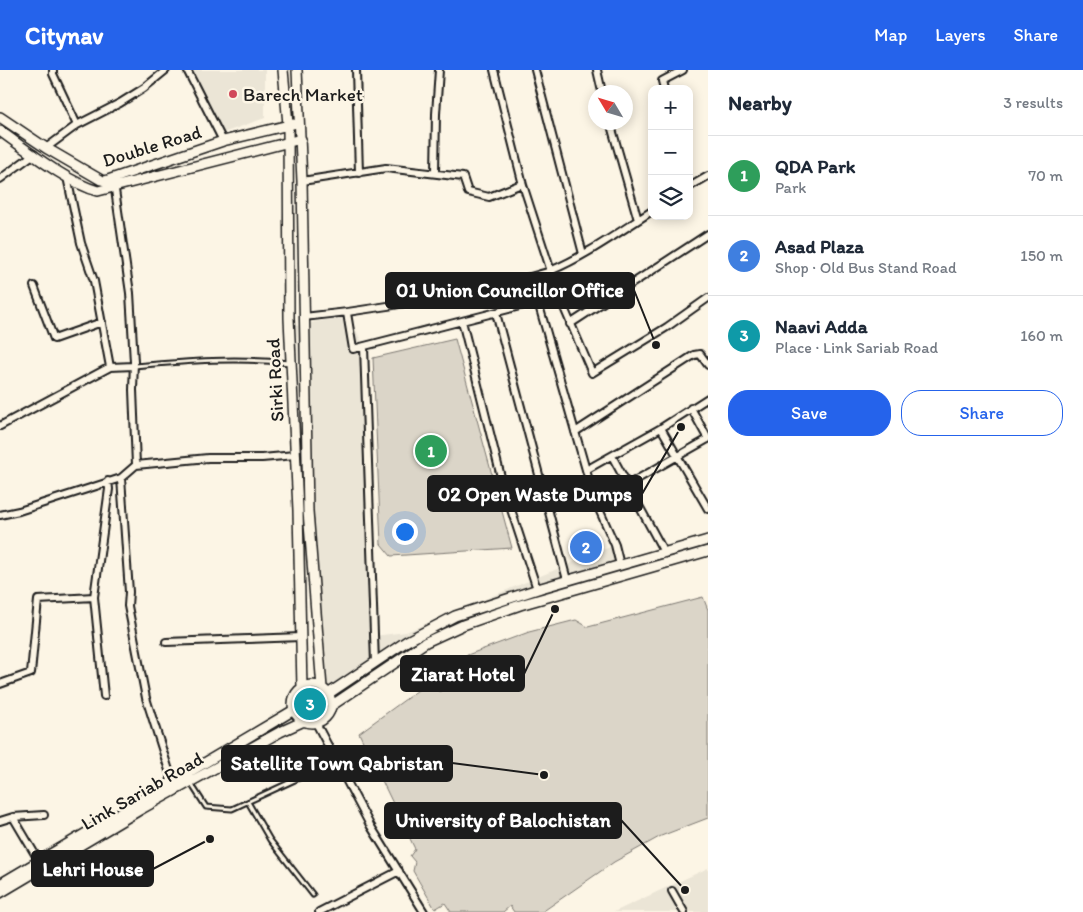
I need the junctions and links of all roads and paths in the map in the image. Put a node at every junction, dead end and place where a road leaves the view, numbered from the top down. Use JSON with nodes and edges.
{"nodes":[{"id":1,"x":53,"y":70,"type":"edge"},
{"id":2,"x":166,"y":70,"type":"edge"},
{"id":3,"x":187,"y":70,"type":"edge"},
{"id":4,"x":283,"y":70,"type":"edge"},
{"id":5,"x":297,"y":70,"type":"edge"},
{"id":6,"x":356,"y":70,"type":"edge"},
{"id":7,"x":439,"y":70,"type":"edge"},
{"id":8,"x":494,"y":70,"type":"edge"},
{"id":9,"x":535,"y":70,"type":"edge"},
{"id":10,"x":597,"y":70,"type":"edge"},
{"id":11,"x":666,"y":70,"type":"edge"},
{"id":12,"x":683,"y":70,"type":"edge"},
{"id":13,"x":668,"y":78,"type":"junction"},
{"id":14,"x":600,"y":85,"type":"edge"},
{"id":15,"x":663,"y":85,"type":"edge"},
{"id":16,"x":0,"y":117,"type":"edge"},
{"id":17,"x":299,"y":123,"type":"junction"},
{"id":18,"x":288,"y":124,"type":"junction"},
{"id":19,"x":77,"y":125,"type":"junction"},
{"id":20,"x":612,"y":130,"type":"edge"},
{"id":21,"x":0,"y":132,"type":"edge"},
{"id":22,"x":301,"y":139,"type":"junction"},
{"id":23,"x":223,"y":141,"type":"junction"},
{"id":24,"x":288,"y":143,"type":"junction"},
{"id":25,"x":46,"y":148,"type":"junction"},
{"id":26,"x":34,"y":154,"type":"junction"},
{"id":27,"x":359,"y":173,"type":"junction"},
{"id":28,"x":435,"y":173,"type":"junction"},
{"id":29,"x":708,"y":176,"type":"edge"},
{"id":30,"x":67,"y":177,"type":"junction"},
{"id":31,"x":0,"y":179,"type":"edge"},
{"id":32,"x":302,"y":180,"type":"junction"},
{"id":33,"x":114,"y":183,"type":"junction"},
{"id":34,"x":693,"y":185,"type":"edge"},
{"id":35,"x":524,"y":186,"type":"junction"},
{"id":36,"x":648,"y":214,"type":"edge"},
{"id":37,"x":638,"y":220,"type":"junction"},
{"id":38,"x":708,"y":234,"type":"edge"},
{"id":39,"x":583,"y":254,"type":"junction"},
{"id":40,"x":550,"y":271,"type":"junction"},
{"id":41,"x":34,"y":286,"type":"dead end"},
{"id":42,"x":559,"y":296,"type":"junction"},
{"id":43,"x":707,"y":301,"type":"edge"},
{"id":44,"x":538,"y":302,"type":"junction"},
{"id":45,"x":347,"y":313,"type":"junction"},
{"id":46,"x":496,"y":313,"type":"junction"},
{"id":47,"x":304,"y":317,"type":"junction"},
{"id":48,"x":462,"y":321,"type":"junction"},
{"id":49,"x":102,"y":322,"type":"junction"},
{"id":50,"x":570,"y":324,"type":"junction"},
{"id":51,"x":364,"y":347,"type":"junction"},
{"id":52,"x":291,"y":363,"type":"junction"},
{"id":53,"x":708,"y":365,"type":"edge"},
{"id":54,"x":134,"y":366,"type":"junction"},
{"id":55,"x":110,"y":367,"type":"junction"},
{"id":56,"x":708,"y":398,"type":"edge"},
{"id":57,"x":691,"y":408,"type":"junction"},
{"id":58,"x":0,"y":426,"type":"edge"},
{"id":59,"x":661,"y":428,"type":"junction"},
{"id":60,"x":575,"y":432,"type":"junction"},
{"id":61,"x":708,"y":439,"type":"edge"},
{"id":62,"x":295,"y":456,"type":"junction"},
{"id":63,"x":612,"y":456,"type":"junction"},
{"id":64,"x":678,"y":456,"type":"junction"},
{"id":65,"x":136,"y":465,"type":"junction"},
{"id":66,"x":586,"y":470,"type":"junction"},
{"id":67,"x":121,"y":478,"type":"junction"},
{"id":68,"x":108,"y":481,"type":"junction"},
{"id":69,"x":628,"y":484,"type":"junction"},
{"id":70,"x":708,"y":509,"type":"edge"},
{"id":71,"x":0,"y":515,"type":"edge"},
{"id":72,"x":708,"y":540,"type":"edge"},
{"id":73,"x":708,"y":551,"type":"edge"},
{"id":74,"x":664,"y":552,"type":"junction"},
{"id":75,"x":620,"y":565,"type":"junction"},
{"id":76,"x":567,"y":580,"type":"junction"},
{"id":77,"x":537,"y":589,"type":"junction"},
{"id":78,"x":94,"y":597,"type":"junction"},
{"id":79,"x":301,"y":637,"type":"junction"},
{"id":80,"x":166,"y":642,"type":"dead end"},
{"id":81,"x":375,"y":663,"type":"junction"},
{"id":82,"x":0,"y":684,"type":"edge"},
{"id":83,"x":302,"y":688,"type":"junction"},
{"id":84,"x":325,"y":691,"type":"junction"},
{"id":85,"x":104,"y":696,"type":"dead end"},
{"id":86,"x":331,"y":706,"type":"junction"},
{"id":87,"x":294,"y":710,"type":"junction"},
{"id":88,"x":304,"y":721,"type":"junction"},
{"id":89,"x":316,"y":723,"type":"junction"},
{"id":90,"x":336,"y":761,"type":"junction"},
{"id":91,"x":190,"y":782,"type":"junction"},
{"id":92,"x":173,"y":783,"type":"junction"},
{"id":93,"x":248,"y":802,"type":"junction"},
{"id":94,"x":44,"y":815,"type":"dead end"},
{"id":95,"x":13,"y":816,"type":"junction"},
{"id":96,"x":0,"y":820,"type":"edge"},
{"id":97,"x":39,"y":861,"type":"junction"},
{"id":98,"x":399,"y":871,"type":"junction"},
{"id":99,"x":0,"y":884,"type":"edge"},
{"id":100,"x":672,"y":891,"type":"dead end"},
{"id":101,"x":0,"y":893,"type":"edge"},
{"id":102,"x":313,"y":895,"type":"dead end"},
{"id":103,"x":319,"y":912,"type":"edge"},
{"id":104,"x":424,"y":912,"type":"edge"},
{"id":105,"x":684,"y":912,"type":"edge"}],
"edges":[{"from":1,"to":19,"type":"street"},
{"from":2,"to":19,"type":"street"},
{"from":3,"to":23,"type":"street"},
{"from":4,"to":18,"type":"main road","name":"Sirki Road"},
{"from":5,"to":17,"type":"main road","name":"Sirki Road"},
{"from":6,"to":27,"type":"street"},
{"from":7,"to":28,"type":"street"},
{"from":8,"to":35,"type":"street"},
{"from":9,"to":39,"type":"street"},
{"from":10,"to":14,"type":"street"},
{"from":11,"to":13,"type":"street"},
{"from":12,"to":13,"type":"street"},
{"from":13,"to":15,"type":"street"},
{"from":16,"to":25,"type":"main road","name":"Double Road"},
{"from":17,"to":18,"type":"main road","name":"Double Road"},
{"from":17,"to":22,"type":"main road","name":"Sirki Road"},
{"from":18,"to":23,"type":"main road","name":"Double Road"},
{"from":18,"to":24,"type":"main road","name":"Sirki Road"},
{"from":19,"to":25,"type":"street"},
{"from":20,"to":37,"type":"street"},
{"from":21,"to":26,"type":"main road"},
{"from":22,"to":24,"type":"main road"},
{"from":22,"to":32,"type":"main road","name":"Sirki Road"},
{"from":23,"to":33,"type":"main road","name":"Double Road"},
{"from":24,"to":33,"type":"main road"},
{"from":24,"to":52,"type":"main road","name":"Sirki Road"},
{"from":25,"to":33,"type":"main road","name":"Double Road"},
{"from":26,"to":30,"type":"main road"},
{"from":26,"to":31,"type":"street"},
{"from":27,"to":28,"type":"street"},
{"from":27,"to":32,"type":"street"},
{"from":28,"to":35,"type":"street"},
{"from":29,"to":34,"type":"street"},
{"from":30,"to":33,"type":"main road"},
{"from":30,"to":49,"type":"street"},
{"from":32,"to":47,"type":"main road","name":"Sirki Road"},
{"from":33,"to":54,"type":"street"},
{"from":35,"to":40,"type":"street"},
{"from":36,"to":37,"type":"street"},
{"from":37,"to":39,"type":"street"},
{"from":38,"to":50,"type":"street"},
{"from":39,"to":40,"type":"street"},
{"from":40,"to":42,"type":"street"},
{"from":40,"to":45,"type":"street"},
{"from":41,"to":49,"type":"street"},
{"from":42,"to":44,"type":"street"},
{"from":42,"to":50,"type":"street"},
{"from":43,"to":50,"type":"street"},
{"from":44,"to":46,"type":"street"},
{"from":44,"to":60,"type":"street"},
{"from":45,"to":47,"type":"street"},
{"from":45,"to":51,"type":"street"},
{"from":46,"to":48,"type":"street"},
{"from":46,"to":76,"type":"street"},
{"from":47,"to":84,"type":"main road","name":"Sirki Road"},
{"from":48,"to":51,"type":"street"},
{"from":48,"to":77,"type":"street"},
{"from":49,"to":55,"type":"street"},
{"from":51,"to":81,"type":"street"},
{"from":52,"to":54,"type":"lane"},
{"from":52,"to":62,"type":"main road","name":"Sirki Road"},
{"from":53,"to":60,"type":"street"},
{"from":54,"to":55,"type":"street"},
{"from":54,"to":65,"type":"street"},
{"from":55,"to":58,"type":"street"},
{"from":56,"to":57,"type":"street"},
{"from":57,"to":59,"type":"street"},
{"from":57,"to":61,"type":"street"},
{"from":59,"to":63,"type":"street"},
{"from":59,"to":64,"type":"street"},
{"from":60,"to":66,"type":"street"},
{"from":61,"to":64,"type":"street"},
{"from":62,"to":65,"type":"street"},
{"from":62,"to":79,"type":"main road","name":"Sirki Road"},
{"from":63,"to":66,"type":"street"},
{"from":63,"to":69,"type":"street"},
{"from":64,"to":69,"type":"street"},
{"from":64,"to":70,"type":"street"},
{"from":65,"to":67,"type":"street"},
{"from":66,"to":75,"type":"street"},
{"from":67,"to":68,"type":"street"},
{"from":67,"to":92,"type":"street"},
{"from":68,"to":71,"type":"street"},
{"from":68,"to":78,"type":"street"},
{"from":69,"to":74,"type":"street"},
{"from":72,"to":74,"type":"main road"},
{"from":73,"to":86,"type":"main road"},
{"from":74,"to":75,"type":"main road"},
{"from":75,"to":76,"type":"main road"},
{"from":76,"to":77,"type":"main road"},
{"from":77,"to":81,"type":"main road"},
{"from":78,"to":82,"type":"street"},
{"from":78,"to":85,"type":"street"},
{"from":79,"to":80,"type":"street"},
{"from":79,"to":83,"type":"main road","name":"Sirki Road"},
{"from":81,"to":84,"type":"main road"},
{"from":83,"to":84,"type":"main road"},
{"from":83,"to":87,"type":"main road"},
{"from":84,"to":86,"type":"main road"},
{"from":86,"to":89,"type":"main road"},
{"from":87,"to":88,"type":"main road"},
{"from":87,"to":92,"type":"main road","name":"Link Sariab Road"},
{"from":88,"to":89,"type":"main road"},
{"from":88,"to":91,"type":"main road","name":"Link Sariab Road"},
{"from":89,"to":90,"type":"street"},
{"from":90,"to":93,"type":"lane"},
{"from":90,"to":98,"type":"street"},
{"from":91,"to":93,"type":"lane"},
{"from":91,"to":101,"type":"main road","name":"Link Sariab Road"},
{"from":92,"to":97,"type":"main road","name":"Link Sariab Road"},
{"from":93,"to":102,"type":"lane"},
{"from":94,"to":95,"type":"street"},
{"from":95,"to":96,"type":"street"},
{"from":95,"to":97,"type":"street"},
{"from":97,"to":99,"type":"main road","name":"Link Sariab Road"},
{"from":98,"to":103,"type":"street"},
{"from":98,"to":104,"type":"street"},
{"from":100,"to":105,"type":"street"}]}
